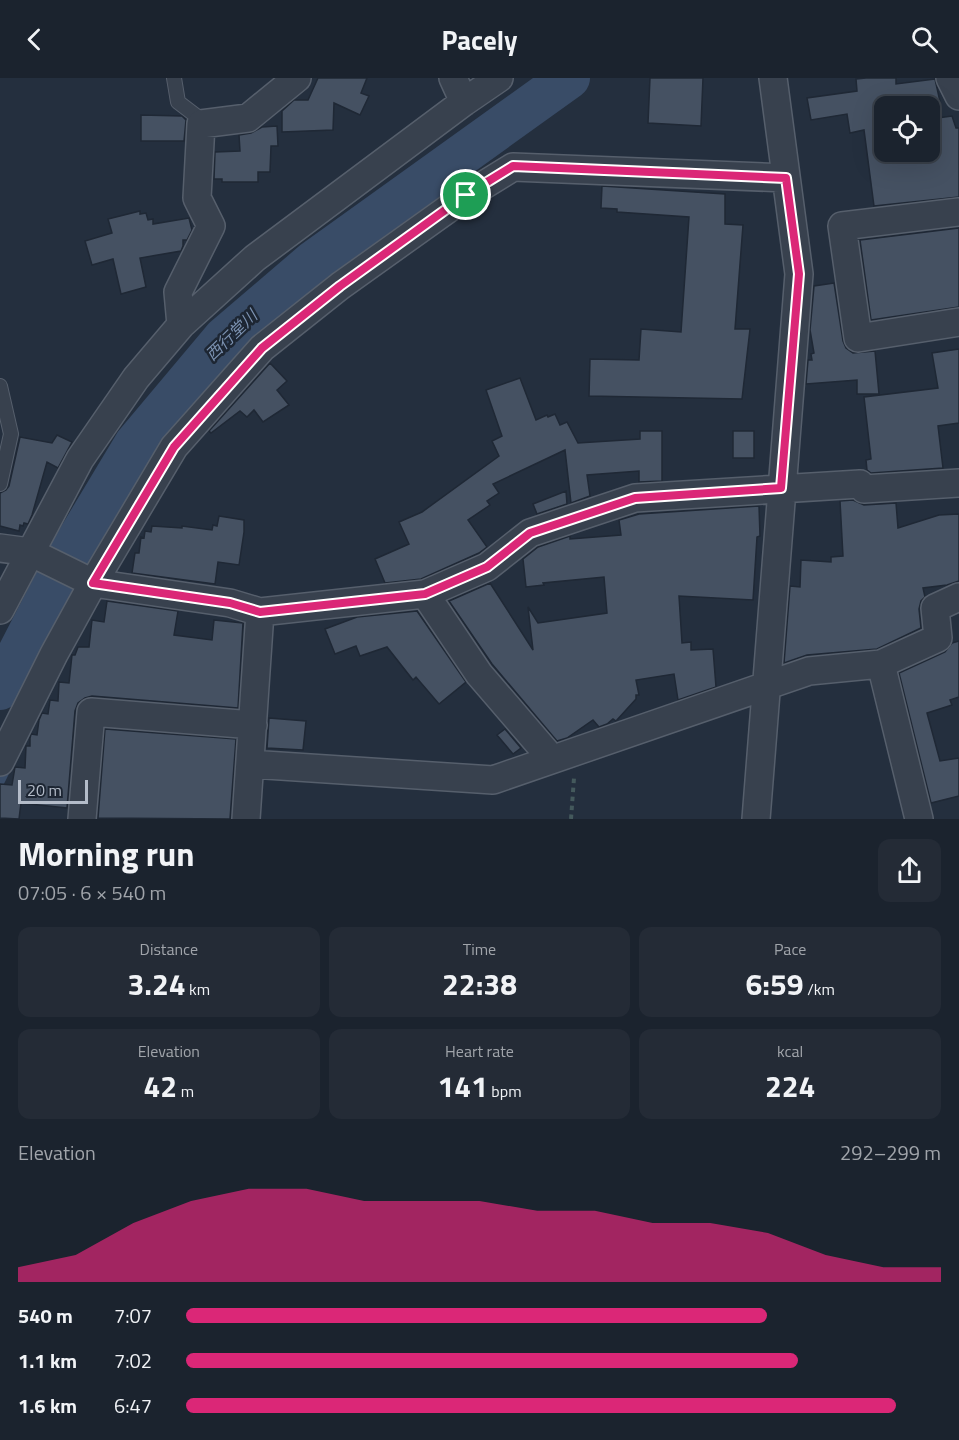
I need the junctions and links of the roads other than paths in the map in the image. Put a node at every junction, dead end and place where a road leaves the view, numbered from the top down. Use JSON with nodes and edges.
{"nodes":[{"id":1,"x":174,"y":78,"type":"edge"},
{"id":2,"x":297,"y":78,"type":"edge"},
{"id":3,"x":453,"y":78,"type":"edge"},
{"id":4,"x":500,"y":78,"type":"edge"},
{"id":5,"x":773,"y":78,"type":"edge"},
{"id":6,"x":950,"y":78,"type":"edge"},
{"id":7,"x":959,"y":96,"type":"edge"},
{"id":8,"x":464,"y":102,"type":"junction"},
{"id":9,"x":201,"y":124,"type":"junction"},
{"id":10,"x":786,"y":178,"type":"junction"},
{"id":11,"x":959,"y":212,"type":"edge"},
{"id":12,"x":959,"y":322,"type":"edge"},
{"id":13,"x":181,"y":326,"type":"junction"},
{"id":14,"x":0,"y":386,"type":"edge"},
{"id":15,"x":959,"y":483,"type":"edge"},
{"id":16,"x":0,"y":484,"type":"edge"},
{"id":17,"x":781,"y":488,"type":"junction"},
{"id":18,"x":0,"y":549,"type":"edge"},
{"id":19,"x":33,"y":554,"type":"junction"},
{"id":20,"x":91,"y":582,"type":"junction"},
{"id":21,"x":425,"y":594,"type":"junction"},
{"id":22,"x":959,"y":597,"type":"edge"},
{"id":23,"x":0,"y":610,"type":"edge"},
{"id":24,"x":260,"y":612,"type":"junction"},
{"id":25,"x":881,"y":664,"type":"junction"},
{"id":26,"x":766,"y":686,"type":"junction"},
{"id":27,"x":253,"y":725,"type":"junction"},
{"id":28,"x":564,"y":756,"type":"junction"},
{"id":29,"x":0,"y":762,"type":"edge"},
{"id":30,"x":250,"y":764,"type":"junction"},
{"id":31,"x":82,"y":819,"type":"edge"},
{"id":32,"x":246,"y":819,"type":"edge"},
{"id":33,"x":756,"y":819,"type":"edge"},
{"id":34,"x":919,"y":819,"type":"edge"}],
"edges":[{"from":1,"to":9,"type":"lane"},
{"from":2,"to":9,"type":"street"},
{"from":3,"to":8,"type":"street"},
{"from":4,"to":8,"type":"street"},
{"from":5,"to":10,"type":"street"},
{"from":6,"to":7,"type":"street"},
{"from":8,"to":13,"type":"street"},
{"from":9,"to":13,"type":"street"},
{"from":10,"to":17,"type":"street"},
{"from":10,"to":20,"type":"street"},
{"from":11,"to":12,"type":"street"},
{"from":13,"to":19,"type":"street"},
{"from":14,"to":16,"type":"lane"},
{"from":15,"to":17,"type":"street"},
{"from":17,"to":21,"type":"street"},
{"from":17,"to":26,"type":"street"},
{"from":18,"to":19,"type":"street"},
{"from":19,"to":20,"type":"street"},
{"from":19,"to":23,"type":"street"},
{"from":20,"to":24,"type":"street"},
{"from":20,"to":29,"type":"street"},
{"from":21,"to":24,"type":"street"},
{"from":21,"to":28,"type":"street"},
{"from":22,"to":25,"type":"street"},
{"from":24,"to":27,"type":"street"},
{"from":25,"to":26,"type":"street"},
{"from":25,"to":34,"type":"street"},
{"from":26,"to":28,"type":"street"},
{"from":26,"to":33,"type":"street"},
{"from":27,"to":30,"type":"street"},
{"from":27,"to":31,"type":"street"},
{"from":28,"to":30,"type":"street"},
{"from":30,"to":32,"type":"street"}]}
